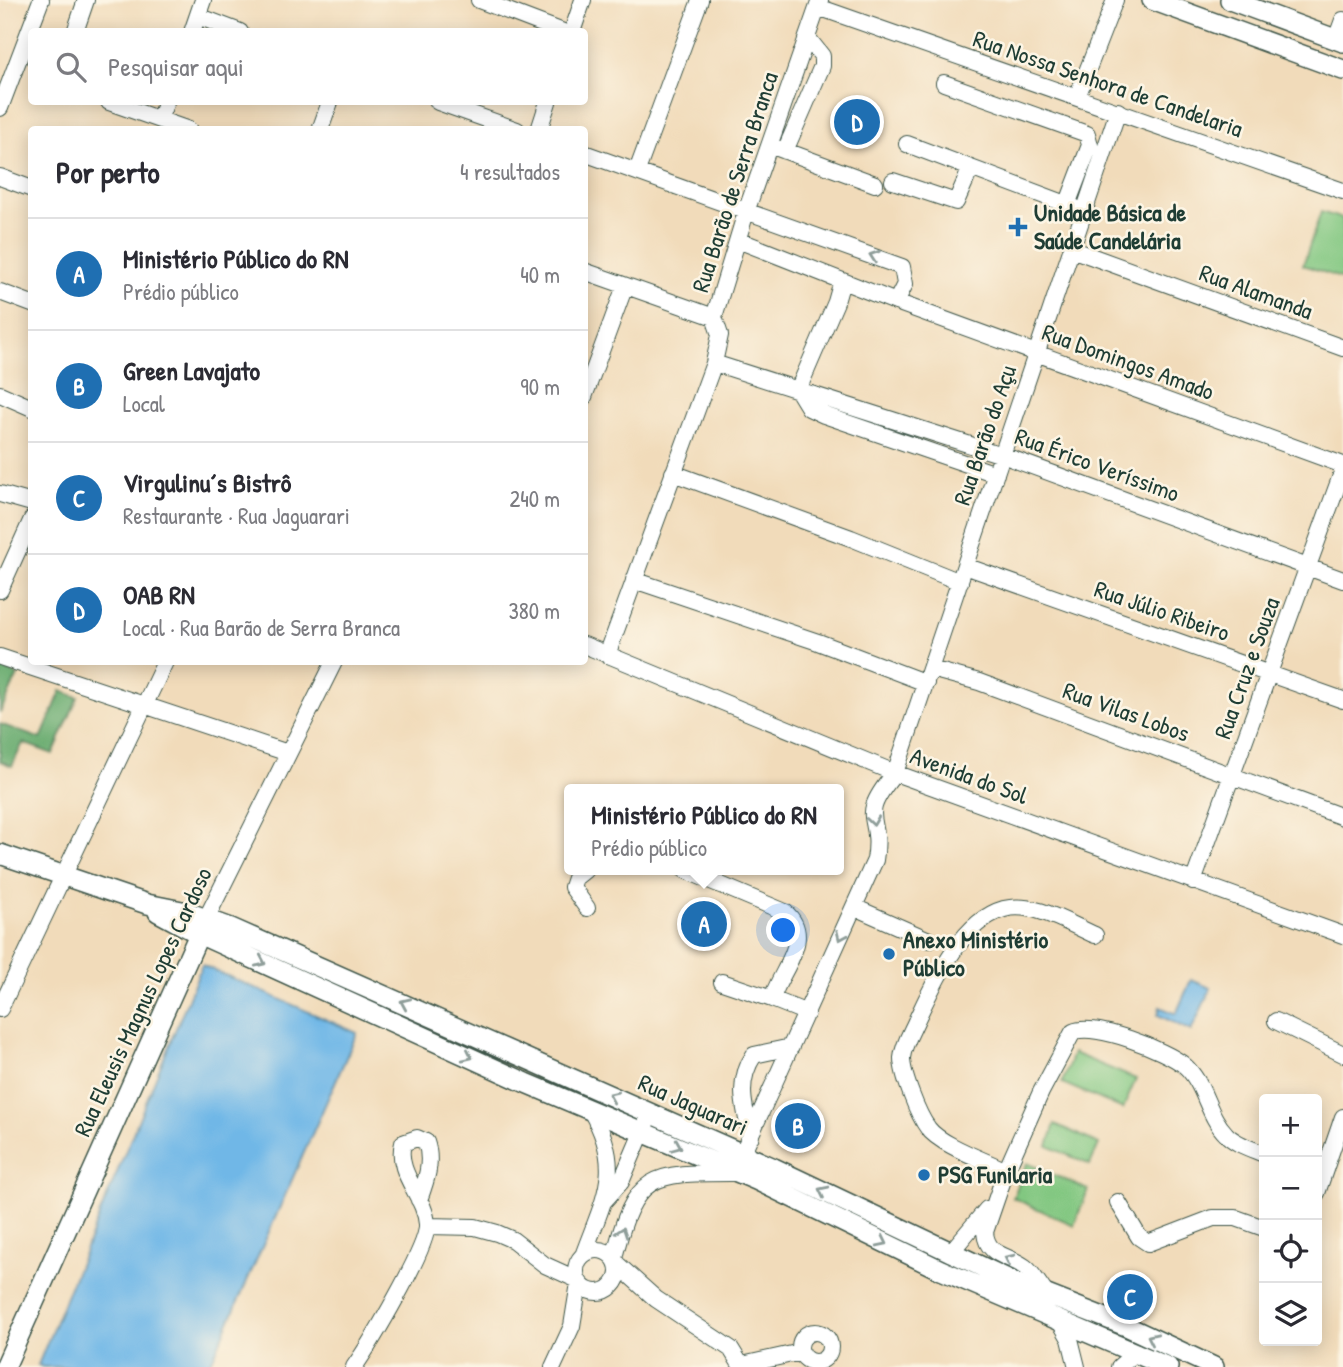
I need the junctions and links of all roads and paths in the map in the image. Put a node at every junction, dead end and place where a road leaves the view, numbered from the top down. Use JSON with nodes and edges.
{"nodes":[{"id":1,"x":41,"y":0,"type":"edge"},
{"id":2,"x":86,"y":0,"type":"edge"},
{"id":3,"x":203,"y":0,"type":"edge"},
{"id":4,"x":479,"y":0,"type":"edge"},
{"id":5,"x":583,"y":0,"type":"edge"},
{"id":6,"x":700,"y":0,"type":"edge"},
{"id":7,"x":1115,"y":0,"type":"edge"},
{"id":8,"x":1152,"y":0,"type":"edge"},
{"id":9,"x":1230,"y":0,"type":"edge"},
{"id":10,"x":819,"y":4,"type":"edge"},
{"id":11,"x":1343,"y":20,"type":"edge"},
{"id":12,"x":195,"y":24,"type":"edge"},
{"id":13,"x":30,"y":28,"type":"edge"},
{"id":14,"x":76,"y":28,"type":"edge"},
{"id":15,"x":218,"y":28,"type":"edge"},
{"id":16,"x":552,"y":28,"type":"edge"},
{"id":17,"x":573,"y":28,"type":"edge"},
{"id":18,"x":28,"y":34,"type":"edge"},
{"id":19,"x":1252,"y":36,"type":"junction"},
{"id":20,"x":807,"y":37,"type":"junction"},
{"id":21,"x":1340,"y":41,"type":"edge"},
{"id":22,"x":15,"y":68,"type":"junction"},
{"id":23,"x":1343,"y":70,"type":"edge"},
{"id":24,"x":28,"y":73,"type":"edge"},
{"id":25,"x":944,"y":83,"type":"dead end"},
{"id":26,"x":1077,"y":97,"type":"junction"},
{"id":27,"x":118,"y":105,"type":"edge"},
{"id":28,"x":165,"y":105,"type":"edge"},
{"id":29,"x":329,"y":105,"type":"edge"},
{"id":30,"x":446,"y":105,"type":"edge"},
{"id":31,"x":547,"y":105,"type":"edge"},
{"id":32,"x":0,"y":108,"type":"edge"},
{"id":33,"x":1118,"y":111,"type":"junction"},
{"id":34,"x":159,"y":119,"type":"junction"},
{"id":35,"x":178,"y":126,"type":"edge"},
{"id":36,"x":321,"y":126,"type":"edge"},
{"id":37,"x":506,"y":126,"type":"edge"},
{"id":38,"x":540,"y":126,"type":"edge"},
{"id":39,"x":907,"y":144,"type":"dead end"},
{"id":40,"x":777,"y":149,"type":"junction"},
{"id":41,"x":588,"y":154,"type":"edge"},
{"id":42,"x":971,"y":168,"type":"junction"},
{"id":43,"x":637,"y":171,"type":"junction"},
{"id":44,"x":0,"y":177,"type":"edge"},
{"id":45,"x":893,"y":181,"type":"dead end"},
{"id":46,"x":875,"y":184,"type":"dead end"},
{"id":47,"x":28,"y":188,"type":"edge"},
{"id":48,"x":1343,"y":191,"type":"edge"},
{"id":49,"x":1067,"y":205,"type":"junction"},
{"id":50,"x":746,"y":212,"type":"junction"},
{"id":51,"x":1086,"y":212,"type":"junction"},
{"id":52,"x":738,"y":240,"type":"junction"},
{"id":53,"x":1074,"y":250,"type":"junction"},
{"id":54,"x":588,"y":272,"type":"edge"},
{"id":55,"x":842,"y":281,"type":"junction"},
{"id":56,"x":625,"y":286,"type":"junction"},
{"id":57,"x":0,"y":292,"type":"edge"},
{"id":58,"x":28,"y":302,"type":"edge"},
{"id":59,"x":897,"y":302,"type":"junction"},
{"id":60,"x":714,"y":317,"type":"junction"},
{"id":61,"x":1343,"y":348,"type":"edge"},
{"id":62,"x":1037,"y":353,"type":"junction"},
{"id":63,"x":714,"y":363,"type":"junction"},
{"id":64,"x":588,"y":386,"type":"edge"},
{"id":65,"x":799,"y":390,"type":"junction"},
{"id":66,"x":0,"y":394,"type":"edge"},
{"id":67,"x":28,"y":406,"type":"edge"},
{"id":68,"x":1002,"y":455,"type":"junction"},
{"id":69,"x":1343,"y":467,"type":"edge"},
{"id":70,"x":673,"y":473,"type":"junction"},
{"id":71,"x":996,"y":474,"type":"junction"},
{"id":72,"x":0,"y":494,"type":"edge"},
{"id":73,"x":28,"y":502,"type":"edge"},
{"id":74,"x":28,"y":528,"type":"edge"},
{"id":75,"x":965,"y":566,"type":"junction"},
{"id":76,"x":1308,"y":566,"type":"junction"},
{"id":77,"x":634,"y":580,"type":"junction"},
{"id":78,"x":1343,"y":580,"type":"edge"},
{"id":79,"x":960,"y":582,"type":"junction"},
{"id":80,"x":0,"y":590,"type":"edge"},
{"id":81,"x":588,"y":647,"type":"edge"},
{"id":82,"x":607,"y":655,"type":"junction"},
{"id":83,"x":0,"y":657,"type":"edge"},
{"id":84,"x":164,"y":665,"type":"edge"},
{"id":85,"x":332,"y":665,"type":"edge"},
{"id":86,"x":1269,"y":672,"type":"junction"},
{"id":87,"x":928,"y":676,"type":"junction"},
{"id":88,"x":1343,"y":700,"type":"edge"},
{"id":89,"x":145,"y":704,"type":"junction"},
{"id":90,"x":288,"y":754,"type":"junction"},
{"id":91,"x":895,"y":774,"type":"junction"},
{"id":92,"x":1232,"y":775,"type":"junction"},
{"id":93,"x":1343,"y":817,"type":"edge"},
{"id":94,"x":0,"y":854,"type":"edge"},
{"id":95,"x":66,"y":875,"type":"junction"},
{"id":96,"x":578,"y":875,"type":"edge"},
{"id":97,"x":697,"y":875,"type":"edge"},
{"id":98,"x":1193,"y":882,"type":"junction"},
{"id":99,"x":854,"y":907,"type":"junction"},
{"id":100,"x":587,"y":908,"type":"dead end"},
{"id":101,"x":202,"y":926,"type":"junction"},
{"id":102,"x":1343,"y":935,"type":"edge"},
{"id":103,"x":1095,"y":936,"type":"dead end"},
{"id":104,"x":929,"y":940,"type":"dead end"},
{"id":105,"x":722,"y":982,"type":"dead end"},
{"id":106,"x":772,"y":999,"type":"junction"},
{"id":107,"x":0,"y":1009,"type":"edge"},
{"id":108,"x":807,"y":1013,"type":"junction"},
{"id":109,"x":1276,"y":1021,"type":"dead end"},
{"id":110,"x":791,"y":1047,"type":"junction"},
{"id":111,"x":1343,"y":1054,"type":"edge"},
{"id":112,"x":591,"y":1111,"type":"junction"},
{"id":113,"x":651,"y":1113,"type":"junction"},
{"id":114,"x":1343,"y":1117,"type":"edge"},
{"id":115,"x":642,"y":1131,"type":"junction"},
{"id":116,"x":1259,"y":1152,"type":"edge"},
{"id":117,"x":744,"y":1154,"type":"junction"},
{"id":118,"x":1006,"y":1171,"type":"junction"},
{"id":119,"x":1322,"y":1174,"type":"edge"},
{"id":120,"x":419,"y":1200,"type":"dead end"},
{"id":121,"x":1118,"y":1202,"type":"dead end"},
{"id":122,"x":603,"y":1203,"type":"junction"},
{"id":123,"x":986,"y":1219,"type":"junction"},
{"id":124,"x":427,"y":1226,"type":"junction"},
{"id":125,"x":1259,"y":1226,"type":"edge"},
{"id":126,"x":950,"y":1253,"type":"junction"},
{"id":127,"x":616,"y":1261,"type":"junction"},
{"id":128,"x":579,"y":1271,"type":"junction"},
{"id":129,"x":643,"y":1286,"type":"junction"},
{"id":130,"x":608,"y":1288,"type":"junction"},
{"id":131,"x":1046,"y":1294,"type":"junction"},
{"id":132,"x":1059,"y":1320,"type":"junction"},
{"id":133,"x":572,"y":1325,"type":"junction"},
{"id":134,"x":801,"y":1352,"type":"dead end"},
{"id":135,"x":1125,"y":1363,"type":"edge"},
{"id":136,"x":742,"y":1366,"type":"edge"},
{"id":137,"x":5,"y":1367,"type":"edge"},
{"id":138,"x":354,"y":1367,"type":"edge"},
{"id":139,"x":553,"y":1367,"type":"edge"},
{"id":140,"x":1077,"y":1367,"type":"edge"},
{"id":141,"x":1168,"y":1367,"type":"edge"},
{"id":142,"x":1214,"y":1367,"type":"edge"}],
"edges":[{"from":1,"to":13,"type":"street"},
{"from":2,"to":14,"type":"street"},
{"from":3,"to":12,"type":"street"},
{"from":4,"to":16,"type":"street"},
{"from":5,"to":17,"type":"street"},
{"from":6,"to":43,"type":"street"},
{"from":7,"to":26,"type":"street"},
{"from":8,"to":19,"type":"main road"},
{"from":9,"to":21,"type":"main road"},
{"from":10,"to":20,"type":"street","name":"Rua Barão de Serra Branca"},
{"from":10,"to":26,"type":"street","name":"Rua Nossa Senhora de Candelaria"},
{"from":11,"to":21,"type":"street"},
{"from":12,"to":15,"type":"street"},
{"from":18,"to":22,"type":"street"},
{"from":19,"to":21,"type":"main road"},
{"from":19,"to":23,"type":"main road"},
{"from":20,"to":40,"type":"street","name":"Rua Barão de Serra Branca"},
{"from":20,"to":40,"type":"street"},
{"from":22,"to":24,"type":"street"},
{"from":22,"to":32,"type":"street"},
{"from":25,"to":49,"type":"street"},
{"from":26,"to":33,"type":"street","name":"Rua Nossa Senhora de Candelaria"},
{"from":27,"to":34,"type":"street"},
{"from":28,"to":34,"type":"street"},
{"from":29,"to":36,"type":"street"},
{"from":30,"to":37,"type":"street"},
{"from":31,"to":38,"type":"street"},
{"from":33,"to":48,"type":"street","name":"Rua Nossa Senhora de Candelaria"},
{"from":33,"to":51,"type":"street","name":"Rua Barão do Açu"},
{"from":34,"to":35,"type":"street"},
{"from":39,"to":42,"type":"street"},
{"from":40,"to":46,"type":"street"},
{"from":40,"to":50,"type":"street","name":"Rua Barão de Serra Branca"},
{"from":41,"to":43,"type":"street"},
{"from":42,"to":45,"type":"street"},
{"from":42,"to":49,"type":"street"},
{"from":43,"to":50,"type":"street"},
{"from":44,"to":47,"type":"street"},
{"from":49,"to":51,"type":"street"},
{"from":50,"to":52,"type":"street","name":"Rua Barão de Serra Branca"},
{"from":59,"to":50,"type":"street","one_way":true},
{"from":51,"to":53,"type":"street","name":"Rua Barão do Açu"},
{"from":52,"to":55,"type":"street","name":"Rua Domingos Amado"},
{"from":52,"to":60,"type":"street","name":"Rua Barão de Serra Branca"},
{"from":53,"to":61,"type":"street","name":"Rua Alamanda"},
{"from":53,"to":62,"type":"street","name":"Rua Barão do Açu"},
{"from":54,"to":56,"type":"street"},
{"from":55,"to":59,"type":"street","name":"Rua Domingos Amado"},
{"from":55,"to":65,"type":"street"},
{"from":56,"to":60,"type":"street"},
{"from":56,"to":64,"type":"street"},
{"from":57,"to":58,"type":"street"},
{"from":59,"to":62,"type":"street","name":"Rua Domingos Amado"},
{"from":60,"to":63,"type":"street","name":"Rua Barão de Serra Branca"},
{"from":62,"to":68,"type":"street","name":"Rua Barão do Açu"},
{"from":62,"to":69,"type":"street","name":"Rua Domingos Amado"},
{"from":63,"to":65,"type":"street","name":"Rua Érico Veríssimo"},
{"from":63,"to":70,"type":"street","name":"Rua Barão de Serra Branca"},
{"from":65,"to":68,"type":"street","name":"Rua Érico Veríssimo"},
{"from":65,"to":71,"type":"street"},
{"from":66,"to":67,"type":"street"},
{"from":68,"to":71,"type":"street","name":"Rua Barão do Açu"},
{"from":68,"to":76,"type":"street","name":"Rua Érico Veríssimo"},
{"from":69,"to":76,"type":"street","name":"Rua Cruz e Souza"},
{"from":70,"to":77,"type":"street","name":"Rua Barão de Serra Branca"},
{"from":70,"to":79,"type":"street"},
{"from":71,"to":75,"type":"street","name":"Rua Barão do Açu"},
{"from":72,"to":73,"type":"street"},
{"from":74,"to":80,"type":"street"},
{"from":75,"to":79,"type":"street","name":"Rua Barão do Açu"},
{"from":75,"to":86,"type":"street","name":"Rua Júlio Ribeiro"},
{"from":76,"to":78,"type":"street","name":"Rua Érico Veríssimo"},
{"from":76,"to":86,"type":"street","name":"Rua Cruz e Souza"},
{"from":77,"to":82,"type":"street","name":"Rua Barão de Serra Branca"},
{"from":77,"to":87,"type":"street","name":"Rua Vilas Lobos"},
{"from":79,"to":87,"type":"street","name":"Rua Barão do Açu"},
{"from":81,"to":82,"type":"street","name":"Avenida do Sol"},
{"from":82,"to":91,"type":"street","name":"Avenida do Sol"},
{"from":83,"to":89,"type":"street"},
{"from":84,"to":89,"type":"street"},
{"from":85,"to":90,"type":"street","name":"Rua Eleusis Magnus Lopes Cardoso"},
{"from":86,"to":88,"type":"street","name":"Rua Júlio Ribeiro"},
{"from":86,"to":92,"type":"street","name":"Rua Cruz e Souza"},
{"from":87,"to":91,"type":"street","name":"Rua Barão do Açu"},
{"from":87,"to":92,"type":"street","name":"Rua Vilas Lobos"},
{"from":89,"to":90,"type":"street"},
{"from":89,"to":95,"type":"street"},
{"from":90,"to":101,"type":"street","name":"Rua Eleusis Magnus Lopes Cardoso"},
{"from":91,"to":98,"type":"street","name":"Avenida do Sol"},
{"from":91,"to":99,"type":"street","name":"Rua Barão do Açu","one_way":true},
{"from":92,"to":93,"type":"street","name":"Rua Vilas Lobos"},
{"from":92,"to":98,"type":"street","name":"Rua Cruz e Souza"},
{"from":94,"to":95,"type":"main road","name":"Rua Jaguarari"},
{"from":95,"to":101,"type":"main road","name":"Rua Jaguarari"},
{"from":95,"to":107,"type":"street"},
{"from":96,"to":100,"type":"street"},
{"from":97,"to":106,"type":"street"},
{"from":98,"to":102,"type":"street","name":"Avenida do Sol"},
{"from":99,"to":104,"type":"street"},
{"from":99,"to":108,"type":"street","name":"Rua Barão do Açu","one_way":true},
{"from":101,"to":112,"type":"main road","name":"Rua Jaguarari","one_way":true},
{"from":113,"to":101,"type":"main road","name":"Rua Jaguarari","one_way":true},
{"from":101,"to":137,"type":"main road","name":"Rua Eleusis Magnus Lopes Cardoso"},
{"from":103,"to":118,"type":"street"},
{"from":105,"to":106,"type":"street"},
{"from":106,"to":108,"type":"street"},
{"from":108,"to":110,"type":"street","name":"Rua Barão do Açu"},
{"from":109,"to":111,"type":"street"},
{"from":110,"to":117,"type":"street","name":"Rua Barão do Açu"},
{"from":110,"to":117,"type":"street"},
{"from":112,"to":115,"type":"main road","name":"Rua Jaguarari"},
{"from":112,"to":122,"type":"street"},
{"from":113,"to":115,"type":"street"},
{"from":113,"to":117,"type":"main road","name":"Rua Jaguarari"},
{"from":114,"to":119,"type":"street"},
{"from":115,"to":117,"type":"main road","name":"Rua Jaguarari","one_way":true},
{"from":115,"to":122,"type":"street"},
{"from":116,"to":118,"type":"street"},
{"from":126,"to":117,"type":"main road","name":"Rua Jaguarari","one_way":true},
{"from":127,"to":117,"type":"street","one_way":true},
{"from":117,"to":132,"type":"main road","name":"Rua Jaguarari","one_way":true},
{"from":118,"to":123,"type":"street"},
{"from":120,"to":124,"type":"street"},
{"from":121,"to":125,"type":"street"},
{"from":122,"to":128,"type":"street"},
{"from":123,"to":126,"type":"street"},
{"from":131,"to":123,"type":"street","one_way":true},
{"from":124,"to":128,"type":"street"},
{"from":124,"to":138,"type":"street"},
{"from":126,"to":131,"type":"main road","name":"Rua Jaguarari"},
{"from":127,"to":128,"type":"street"},
{"from":127,"to":129,"type":"street"},
{"from":127,"to":130,"type":"street"},
{"from":128,"to":130,"type":"street"},
{"from":128,"to":133,"type":"street"},
{"from":129,"to":130,"type":"street"},
{"from":129,"to":136,"type":"street"},
{"from":130,"to":133,"type":"street"},
{"from":142,"to":131,"type":"main road","name":"Rua Jaguarari","one_way":true},
{"from":132,"to":135,"type":"main road","name":"Rua Jaguarari"},
{"from":132,"to":140,"type":"street"},
{"from":133,"to":139,"type":"street"},
{"from":134,"to":136,"type":"street"},
{"from":135,"to":141,"type":"main road","name":"Rua Jaguarari"}]}
